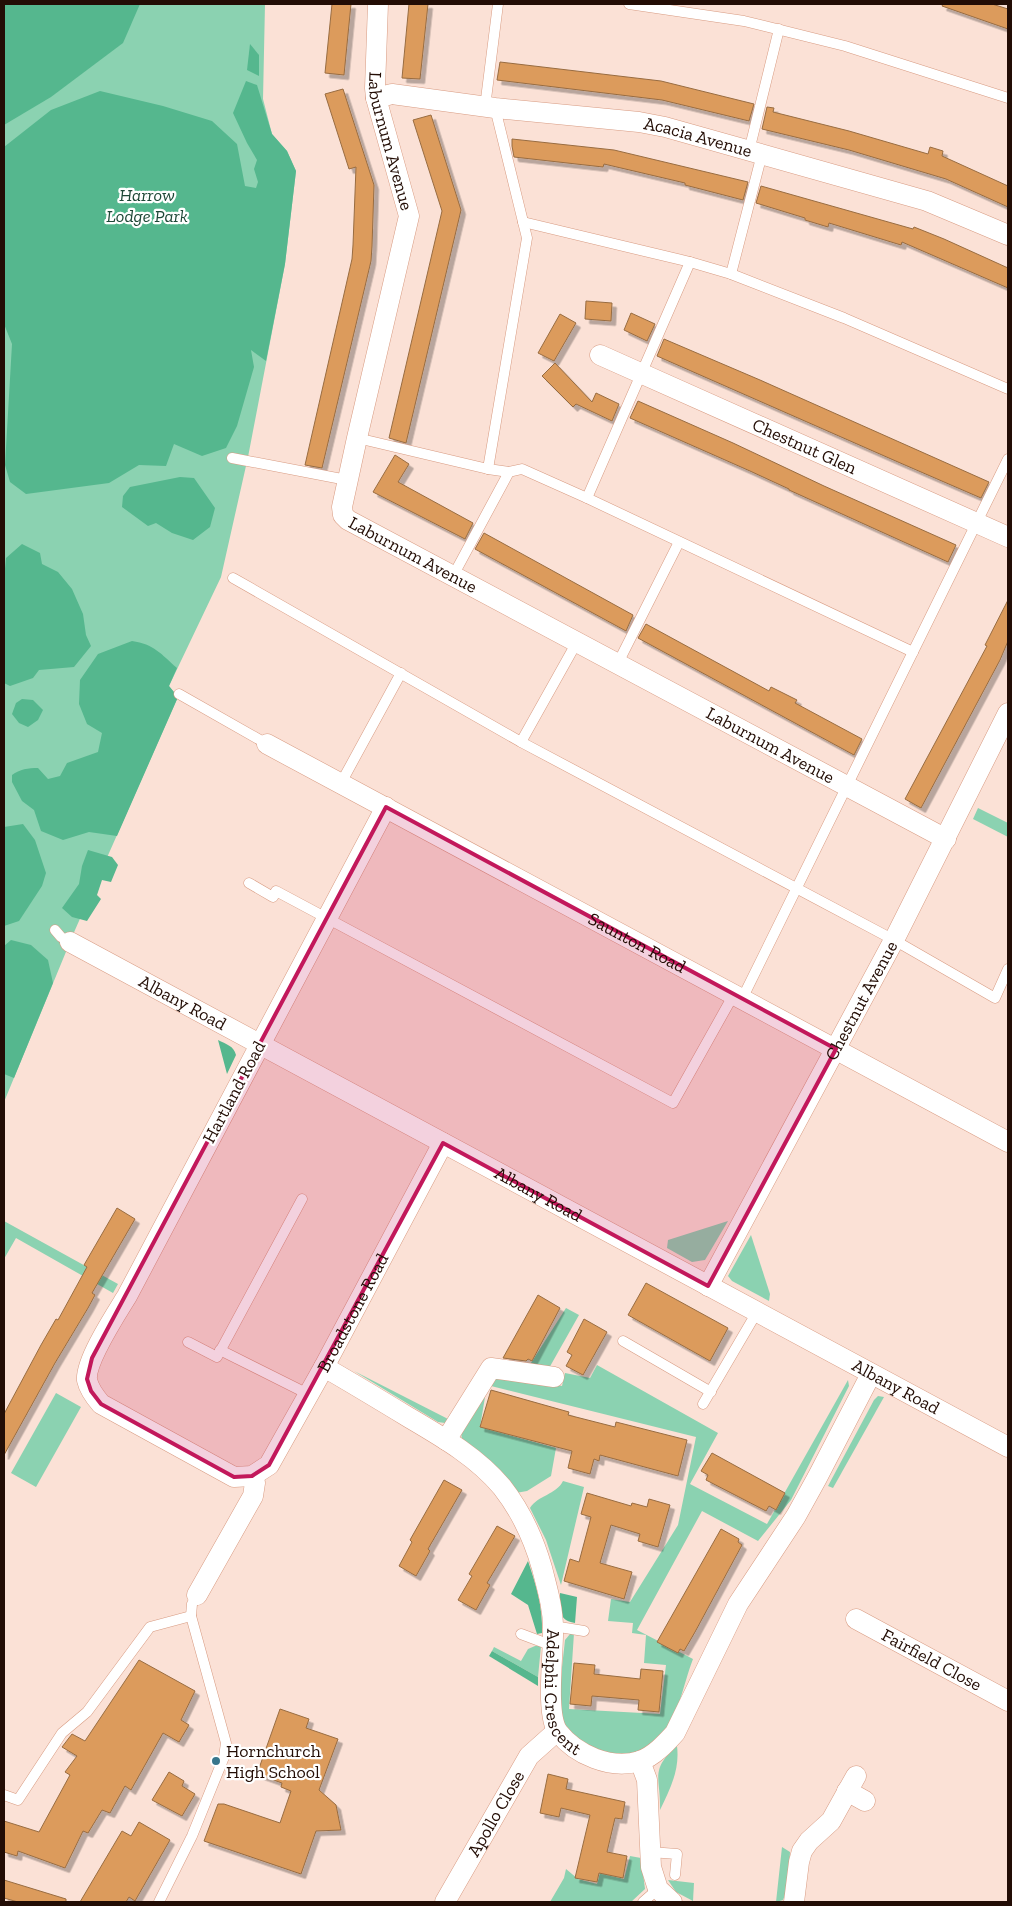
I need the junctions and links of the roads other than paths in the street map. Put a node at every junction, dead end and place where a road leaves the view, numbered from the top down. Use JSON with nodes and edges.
{"nodes":[{"id":1,"x":378,"y":4,"type":"edge"},
{"id":2,"x":498,"y":4,"type":"edge"},
{"id":3,"x":629,"y":4,"type":"edge"},
{"id":4,"x":779,"y":30,"type":"junction"},
{"id":5,"x":376,"y":98,"type":"junction"},
{"id":6,"x":1008,"y":98,"type":"edge"},
{"id":7,"x":490,"y":107,"type":"junction"},
{"id":8,"x":755,"y":153,"type":"junction"},
{"id":9,"x":523,"y":222,"type":"junction"},
{"id":10,"x":1008,"y":235,"type":"edge"},
{"id":11,"x":690,"y":262,"type":"junction"},
{"id":12,"x":731,"y":274,"type":"junction"},
{"id":13,"x":600,"y":354,"type":"dead end"},
{"id":14,"x":641,"y":373,"type":"junction"},
{"id":15,"x":1008,"y":389,"type":"edge"},
{"id":16,"x":356,"y":438,"type":"junction"},
{"id":17,"x":232,"y":458,"type":"dead end"},
{"id":18,"x":1008,"y":458,"type":"edge"},
{"id":19,"x":488,"y":469,"type":"junction"},
{"id":20,"x":509,"y":472,"type":"junction"},
{"id":21,"x":347,"y":480,"type":"junction"},
{"id":22,"x":587,"y":498,"type":"junction"},
{"id":23,"x":976,"y":523,"type":"junction"},
{"id":24,"x":1008,"y":537,"type":"edge"},
{"id":25,"x":679,"y":542,"type":"junction"},
{"id":26,"x":453,"y":576,"type":"junction"},
{"id":27,"x":233,"y":578,"type":"dead end"},
{"id":28,"x":577,"y":642,"type":"junction"},
{"id":29,"x":912,"y":652,"type":"junction"},
{"id":30,"x":618,"y":663,"type":"junction"},
{"id":31,"x":401,"y":674,"type":"junction"},
{"id":32,"x":179,"y":694,"type":"dead end"},
{"id":33,"x":1008,"y":713,"type":"edge"},
{"id":34,"x":521,"y":742,"type":"junction"},
{"id":35,"x":267,"y":744,"type":"joint"},
{"id":36,"x":341,"y":783,"type":"junction"},
{"id":37,"x":848,"y":786,"type":"junction"},
{"id":38,"x":386,"y":807,"type":"junction"},
{"id":39,"x":946,"y":838,"type":"junction"},
{"id":40,"x":249,"y":883,"type":"dead end"},
{"id":41,"x":797,"y":889,"type":"junction"},
{"id":42,"x":326,"y":919,"type":"junction"},
{"id":43,"x":62,"y":936,"type":"dead end"},
{"id":44,"x":894,"y":940,"type":"junction"},
{"id":45,"x":1008,"y":969,"type":"edge"},
{"id":46,"x":738,"y":996,"type":"junction"},
{"id":47,"x":259,"y":1044,"type":"junction"},
{"id":48,"x":836,"y":1048,"type":"junction"},
{"id":49,"x":1008,"y":1142,"type":"edge"},
{"id":50,"x":443,"y":1143,"type":"junction"},
{"id":51,"x":302,"y":1199,"type":"dead end"},
{"id":52,"x":708,"y":1286,"type":"junction"},
{"id":53,"x":757,"y":1312,"type":"junction"},
{"id":54,"x":188,"y":1342,"type":"dead end"},
{"id":55,"x":622,"y":1342,"type":"dead end"},
{"id":56,"x":220,"y":1350,"type":"junction"},
{"id":57,"x":324,"y":1366,"type":"junction"},
{"id":58,"x":871,"y":1374,"type":"junction"},
{"id":59,"x":554,"y":1377,"type":"dead end"},
{"id":60,"x":711,"y":1392,"type":"junction"},
{"id":61,"x":308,"y":1394,"type":"junction"},
{"id":62,"x":703,"y":1404,"type":"dead end"},
{"id":63,"x":446,"y":1440,"type":"junction"},
{"id":64,"x":1008,"y":1447,"type":"edge"},
{"id":65,"x":252,"y":1476,"type":"junction"},
{"id":66,"x":197,"y":1595,"type":"joint"},
{"id":67,"x":191,"y":1616,"type":"junction"},
{"id":68,"x":856,"y":1619,"type":"dead end"},
{"id":69,"x":584,"y":1631,"type":"dead end"},
{"id":70,"x":521,"y":1634,"type":"dead end"},
{"id":71,"x":553,"y":1636,"type":"junction"},
{"id":72,"x":1008,"y":1701,"type":"edge"},
{"id":73,"x":557,"y":1731,"type":"junction"},
{"id":74,"x":640,"y":1761,"type":"junction"},
{"id":75,"x":4,"y":1795,"type":"edge"},
{"id":76,"x":865,"y":1801,"type":"dead end"},
{"id":77,"x":650,"y":1852,"type":"junction"},
{"id":78,"x":675,"y":1875,"type":"dead end"},
{"id":79,"x":658,"y":1888,"type":"junction"},
{"id":80,"x":159,"y":1902,"type":"edge"},
{"id":81,"x":445,"y":1902,"type":"edge"},
{"id":82,"x":643,"y":1902,"type":"edge"},
{"id":83,"x":672,"y":1902,"type":"edge"},
{"id":84,"x":794,"y":1902,"type":"edge"}],
"edges":[{"from":1,"to":5,"type":"street","name":"Laburnum Avenue"},
{"from":2,"to":7,"type":"lane"},
{"from":3,"to":4,"type":"lane"},
{"from":4,"to":6,"type":"lane"},
{"from":4,"to":8,"type":"lane"},
{"from":5,"to":7,"type":"street","name":"Acacia Avenue"},
{"from":5,"to":16,"type":"street","name":"Laburnum Avenue"},
{"from":7,"to":8,"type":"street","name":"Acacia Avenue"},
{"from":7,"to":9,"type":"lane"},
{"from":8,"to":10,"type":"street","name":"Acacia Avenue"},
{"from":8,"to":12,"type":"lane"},
{"from":9,"to":11,"type":"lane"},
{"from":9,"to":19,"type":"lane"},
{"from":11,"to":12,"type":"lane"},
{"from":11,"to":14,"type":"lane"},
{"from":12,"to":15,"type":"lane"},
{"from":13,"to":14,"type":"street","name":"Chestnut Glen"},
{"from":14,"to":22,"type":"lane"},
{"from":14,"to":23,"type":"street","name":"Chestnut Glen"},
{"from":16,"to":19,"type":"lane"},
{"from":16,"to":21,"type":"street","name":"Laburnum Avenue"},
{"from":17,"to":21,"type":"lane"},
{"from":18,"to":23,"type":"lane"},
{"from":19,"to":20,"type":"lane"},
{"from":20,"to":22,"type":"lane"},
{"from":20,"to":26,"type":"lane"},
{"from":21,"to":26,"type":"street","name":"Laburnum Avenue"},
{"from":22,"to":25,"type":"lane"},
{"from":23,"to":24,"type":"street","name":"Chestnut Glen"},
{"from":23,"to":29,"type":"lane"},
{"from":25,"to":29,"type":"lane"},
{"from":25,"to":30,"type":"lane"},
{"from":26,"to":28,"type":"street","name":"Laburnum Avenue"},
{"from":27,"to":31,"type":"lane"},
{"from":28,"to":30,"type":"street","name":"Laburnum Avenue"},
{"from":28,"to":34,"type":"lane"},
{"from":29,"to":37,"type":"lane"},
{"from":30,"to":37,"type":"street","name":"Laburnum Avenue"},
{"from":31,"to":34,"type":"lane"},
{"from":31,"to":36,"type":"lane"},
{"from":32,"to":35,"type":"lane"},
{"from":33,"to":39,"type":"street","name":"Chestnut Avenue"},
{"from":34,"to":41,"type":"lane"},
{"from":35,"to":36,"type":"street","name":"Saunton Road"},
{"from":36,"to":38,"type":"street","name":"Saunton Road"},
{"from":37,"to":39,"type":"street","name":"Laburnum Avenue"},
{"from":37,"to":41,"type":"lane"},
{"from":38,"to":42,"type":"street","name":"Hartland Road"},
{"from":38,"to":46,"type":"street","name":"Saunton Road"},
{"from":39,"to":44,"type":"street","name":"Chestnut Avenue"},
{"from":40,"to":42,"type":"lane"},
{"from":41,"to":44,"type":"lane"},
{"from":41,"to":46,"type":"lane"},
{"from":42,"to":46,"type":"lane"},
{"from":42,"to":47,"type":"street","name":"Hartland Road"},
{"from":43,"to":47,"type":"street","name":"Albany Road"},
{"from":44,"to":45,"type":"lane"},
{"from":44,"to":48,"type":"street","name":"Chestnut Avenue"},
{"from":46,"to":48,"type":"street","name":"Saunton Road"},
{"from":47,"to":50,"type":"street","name":"Albany Road"},
{"from":47,"to":65,"type":"street","name":"Hartland Road"},
{"from":48,"to":49,"type":"street","name":"Saunton Road"},
{"from":48,"to":52,"type":"street","name":"Chestnut Avenue"},
{"from":50,"to":52,"type":"street","name":"Albany Road"},
{"from":50,"to":57,"type":"street","name":"Broadstone Road"},
{"from":51,"to":56,"type":"lane"},
{"from":52,"to":53,"type":"street","name":"Albany Road"},
{"from":53,"to":58,"type":"street","name":"Albany Road"},
{"from":53,"to":60,"type":"lane"},
{"from":54,"to":56,"type":"lane"},
{"from":55,"to":60,"type":"lane"},
{"from":56,"to":61,"type":"lane"},
{"from":57,"to":61,"type":"street","name":"Broadstone Road"},
{"from":57,"to":63,"type":"street","name":"Adelphi Crescent"},
{"from":58,"to":64,"type":"street","name":"Albany Road"},
{"from":58,"to":74,"type":"street","name":"Adelphi Crescent"},
{"from":59,"to":63,"type":"street"},
{"from":60,"to":62,"type":"lane"},
{"from":61,"to":65,"type":"street","name":"Broadstone Road"},
{"from":63,"to":71,"type":"street","name":"Adelphi Crescent"},
{"from":65,"to":66,"type":"street"},
{"from":66,"to":67,"type":"lane"},
{"from":67,"to":75,"type":"lane"},
{"from":67,"to":80,"type":"lane"},
{"from":68,"to":72,"type":"street","name":"Fairfield Close"},
{"from":69,"to":71,"type":"lane"},
{"from":70,"to":71,"type":"lane"},
{"from":71,"to":73,"type":"street","name":"Adelphi Crescent"},
{"from":73,"to":74,"type":"street","name":"Adelphi Crescent"},
{"from":73,"to":81,"type":"street","name":"Apollo Close"},
{"from":74,"to":77,"type":"street"},
{"from":76,"to":84,"type":"street"},
{"from":77,"to":78,"type":"lane"},
{"from":77,"to":79,"type":"street"},
{"from":79,"to":82,"type":"lane"},
{"from":79,"to":83,"type":"street"}]}
